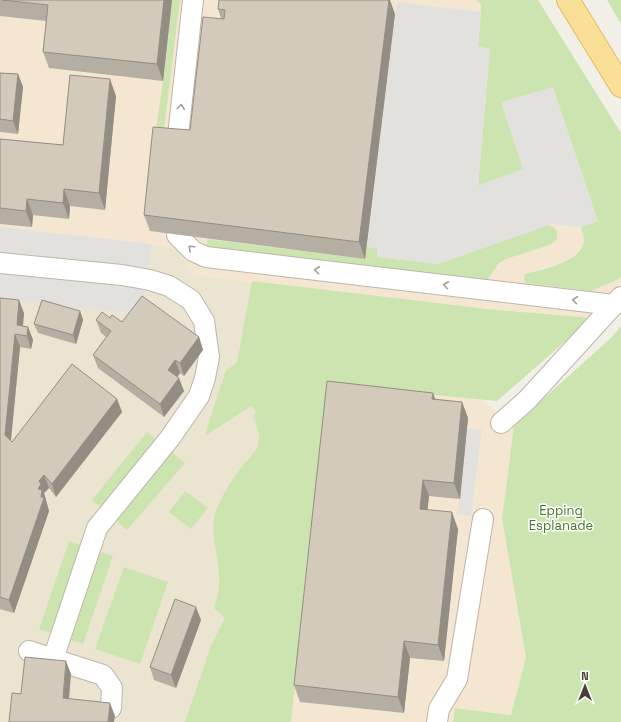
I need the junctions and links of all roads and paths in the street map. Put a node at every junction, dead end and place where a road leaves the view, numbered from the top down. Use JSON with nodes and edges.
{"nodes":[{"id":1,"x":194,"y":0,"type":"edge"},
{"id":2,"x":568,"y":0,"type":"edge"},
{"id":3,"x":621,"y":86,"type":"edge"},
{"id":4,"x":177,"y":145,"type":"edge"},
{"id":5,"x":177,"y":235,"type":"edge"},
{"id":6,"x":0,"y":263,"type":"edge"},
{"id":7,"x":618,"y":301,"type":"edge"},
{"id":8,"x":501,"y":423,"type":"dead end"},
{"id":9,"x":483,"y":519,"type":"dead end"},
{"id":10,"x":29,"y":651,"type":"dead end"},
{"id":11,"x":52,"y":659,"type":"junction"},
{"id":12,"x":111,"y":708,"type":"edge"},
{"id":13,"x":437,"y":722,"type":"edge"}],
"edges":[{"from":4,"to":1,"type":"lane","one_way":true},
{"from":2,"to":3,"type":"main road"},
{"from":7,"to":5,"type":"lane","one_way":true},
{"from":6,"to":11,"type":"lane"},
{"from":7,"to":8,"type":"lane"},
{"from":9,"to":13,"type":"lane"},
{"from":10,"to":11,"type":"lane"},
{"from":11,"to":12,"type":"lane"}]}
